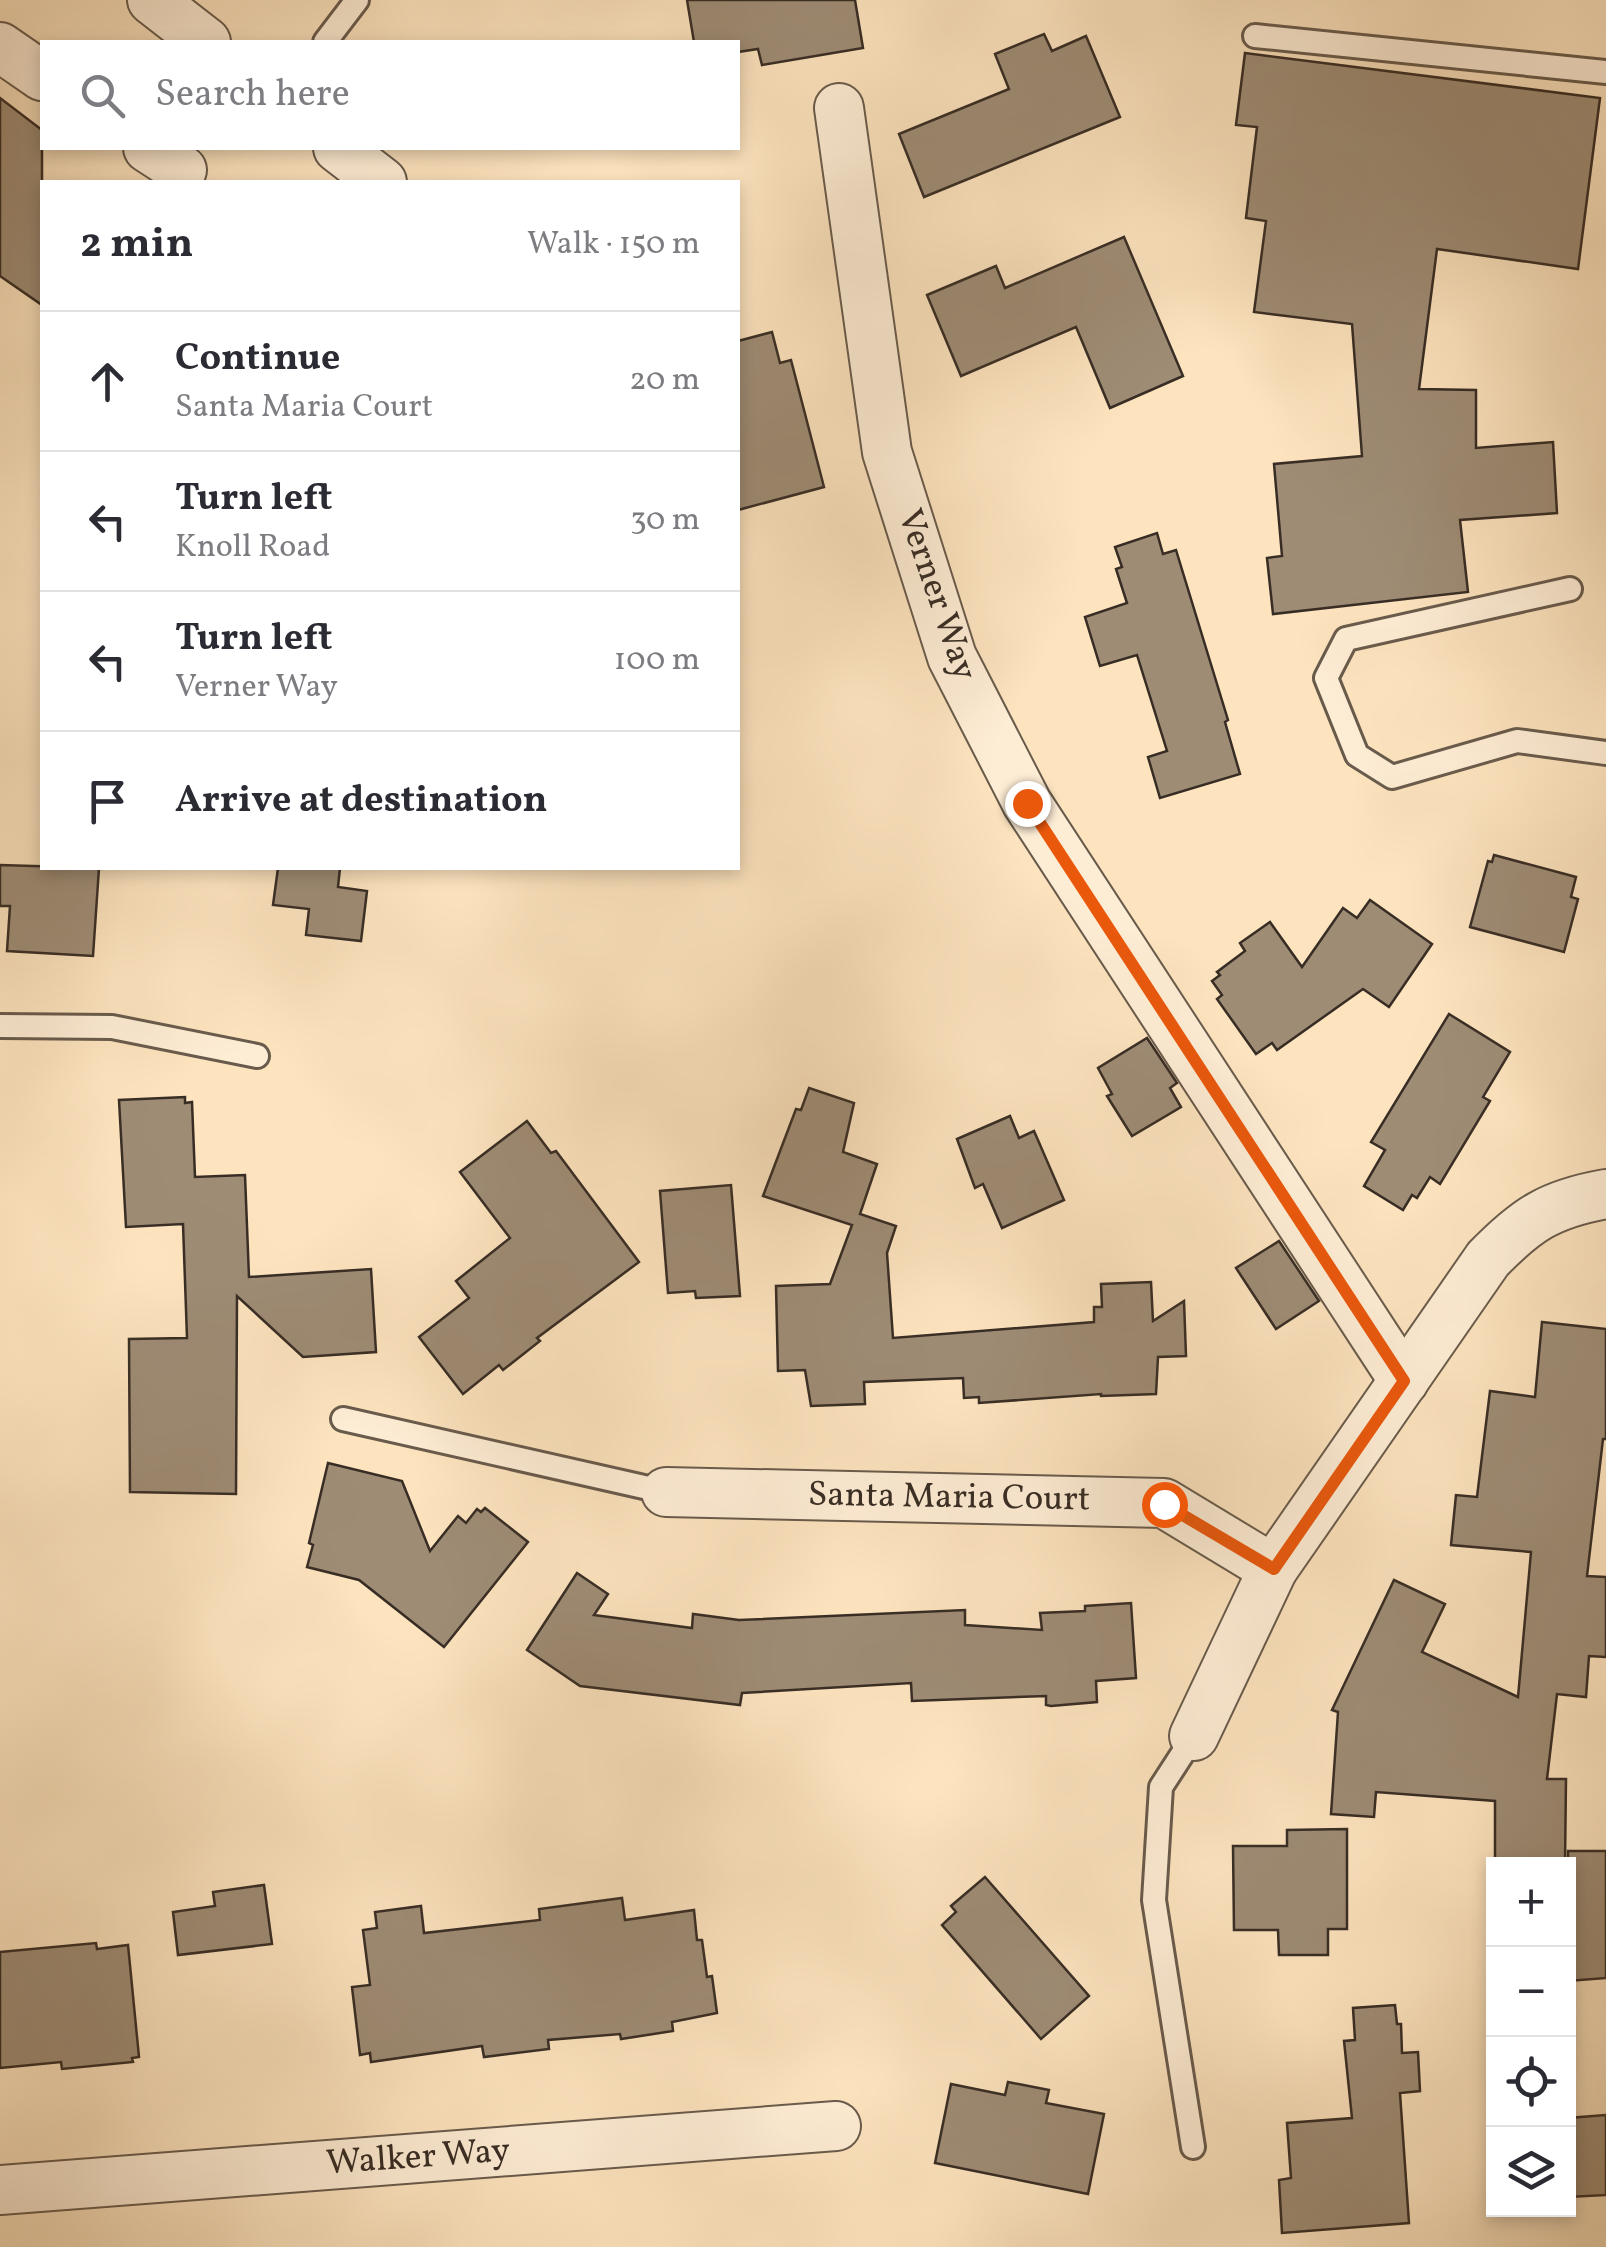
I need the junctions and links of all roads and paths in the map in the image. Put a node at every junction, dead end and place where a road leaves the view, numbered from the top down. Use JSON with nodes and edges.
{"nodes":[{"id":1,"x":152,"y":0,"type":"edge"},
{"id":2,"x":357,"y":0,"type":"edge"},
{"id":3,"x":1255,"y":36,"type":"dead end"},
{"id":4,"x":203,"y":40,"type":"edge"},
{"id":5,"x":327,"y":40,"type":"edge"},
{"id":6,"x":0,"y":48,"type":"edge"},
{"id":7,"x":1606,"y":72,"type":"edge"},
{"id":8,"x":40,"y":75,"type":"edge"},
{"id":9,"x":840,"y":108,"type":"dead end"},
{"id":10,"x":341,"y":150,"type":"edge"},
{"id":11,"x":379,"y":180,"type":"edge"},
{"id":12,"x":1570,"y":589,"type":"dead end"},
{"id":13,"x":1606,"y":753,"type":"edge"},
{"id":14,"x":0,"y":1026,"type":"edge"},
{"id":15,"x":256,"y":1056,"type":"dead end"},
{"id":16,"x":1606,"y":1194,"type":"edge"},
{"id":17,"x":1404,"y":1381,"type":"junction"},
{"id":18,"x":343,"y":1419,"type":"dead end"},
{"id":19,"x":666,"y":1492,"type":"joint"},
{"id":20,"x":1274,"y":1569,"type":"junction"},
{"id":21,"x":1194,"y":1736,"type":"joint"},
{"id":22,"x":836,"y":2126,"type":"dead end"},
{"id":23,"x":1193,"y":2146,"type":"dead end"},
{"id":24,"x":0,"y":2190,"type":"edge"}],
"edges":[{"from":1,"to":4,"type":"street"},
{"from":2,"to":5,"type":"lane"},
{"from":3,"to":7,"type":"lane"},
{"from":6,"to":8,"type":"street"},
{"from":9,"to":17,"type":"street","name":"Verner Way"},
{"from":10,"to":11,"type":"street"},
{"from":12,"to":13,"type":"lane"},
{"from":14,"to":15,"type":"lane"},
{"from":16,"to":17,"type":"street"},
{"from":17,"to":20,"type":"street"},
{"from":18,"to":19,"type":"lane"},
{"from":19,"to":20,"type":"street","name":"Santa Maria Court"},
{"from":20,"to":21,"type":"street"},
{"from":21,"to":23,"type":"lane"},
{"from":22,"to":24,"type":"street","name":"Walker Way"}]}
